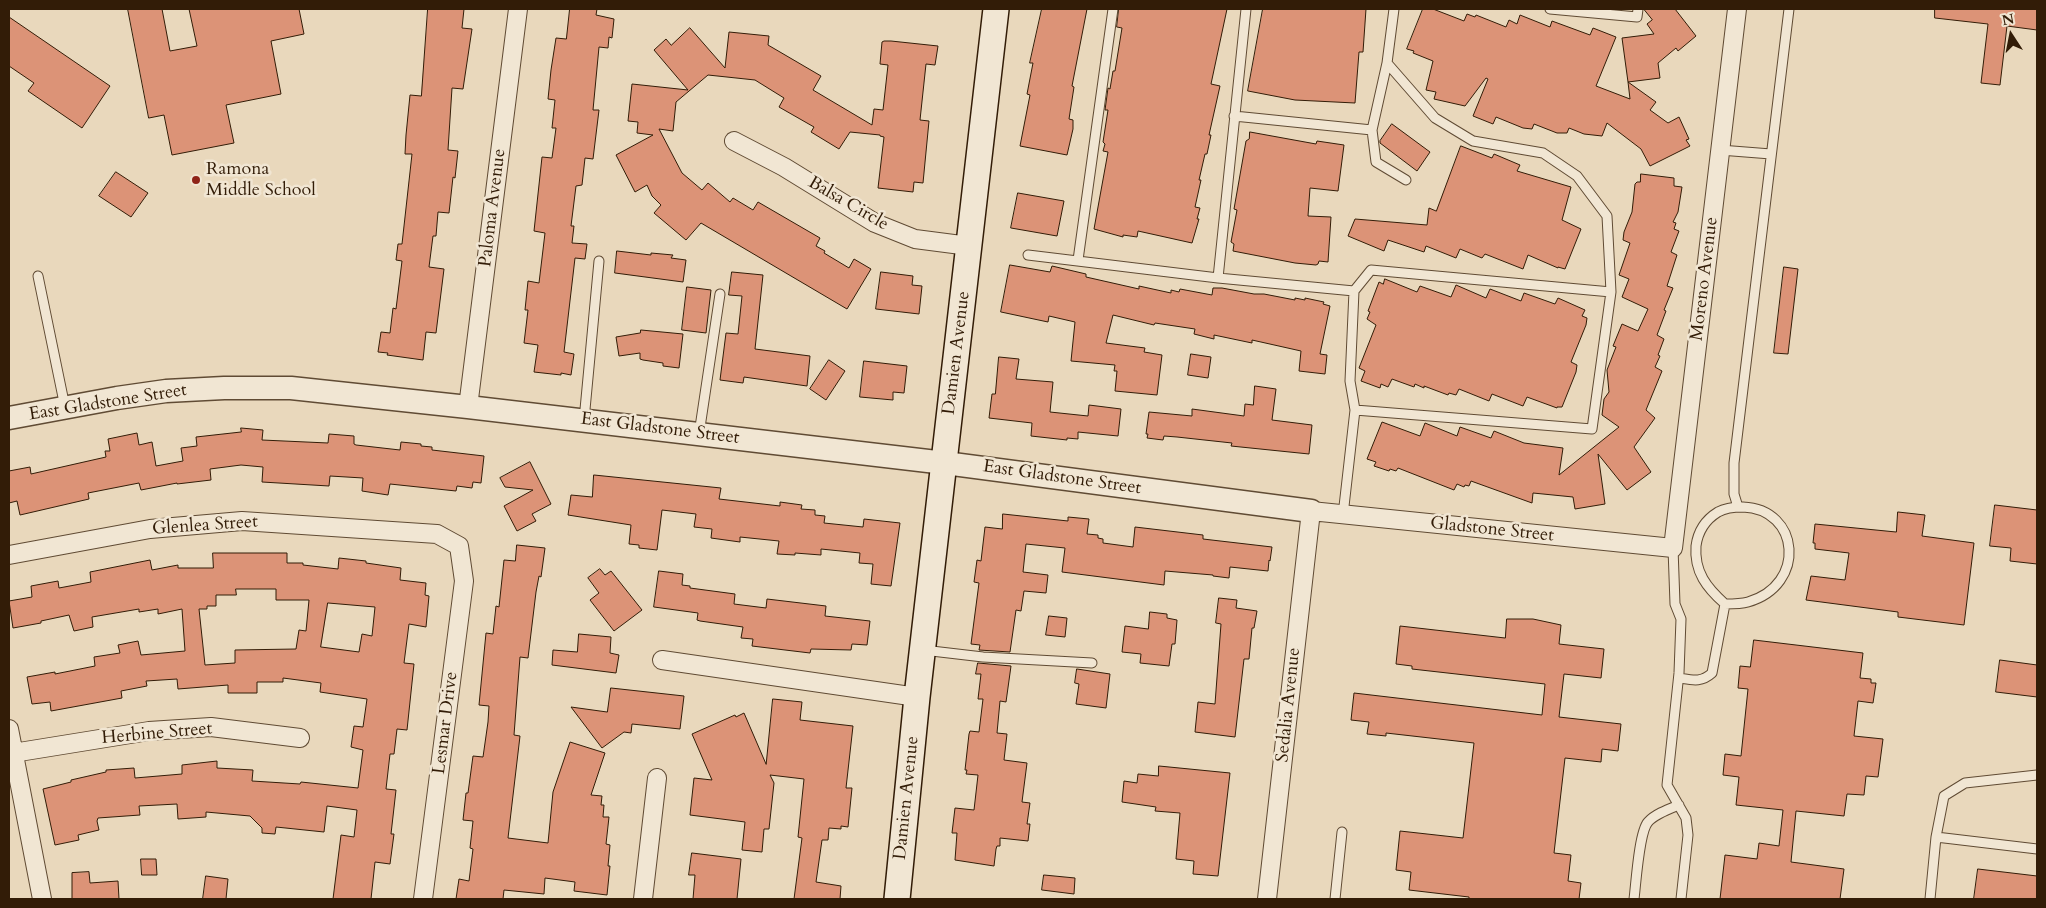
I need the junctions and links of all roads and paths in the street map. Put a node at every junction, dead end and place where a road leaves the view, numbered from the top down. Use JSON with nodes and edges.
{"nodes":[{"id":1,"x":518,"y":9,"type":"edge"},
{"id":2,"x":996,"y":9,"type":"edge"},
{"id":3,"x":1113,"y":9,"type":"edge"},
{"id":4,"x":1246,"y":9,"type":"edge"},
{"id":5,"x":1394,"y":9,"type":"edge"},
{"id":6,"x":1550,"y":9,"type":"edge"},
{"id":7,"x":1638,"y":9,"type":"edge"},
{"id":8,"x":1737,"y":9,"type":"edge"},
{"id":9,"x":1789,"y":9,"type":"edge"},
{"id":10,"x":1387,"y":63,"type":"junction"},
{"id":11,"x":1234,"y":116,"type":"junction"},
{"id":12,"x":1372,"y":130,"type":"junction"},
{"id":13,"x":734,"y":141,"type":"dead end"},
{"id":14,"x":1720,"y":150,"type":"junction"},
{"id":15,"x":1771,"y":154,"type":"junction"},
{"id":16,"x":1406,"y":180,"type":"dead end"},
{"id":17,"x":969,"y":246,"type":"junction"},
{"id":18,"x":1028,"y":255,"type":"dead end"},
{"id":19,"x":1078,"y":260,"type":"junction"},
{"id":20,"x":599,"y":261,"type":"dead end"},
{"id":21,"x":38,"y":276,"type":"dead end"},
{"id":22,"x":1218,"y":278,"type":"junction"},
{"id":23,"x":1354,"y":291,"type":"junction"},
{"id":24,"x":1611,"y":292,"type":"junction"},
{"id":25,"x":720,"y":294,"type":"dead end"},
{"id":26,"x":65,"y":407,"type":"junction"},
{"id":27,"x":468,"y":407,"type":"junction"},
{"id":28,"x":1356,"y":410,"type":"junction"},
{"id":29,"x":9,"y":418,"type":"edge"},
{"id":30,"x":584,"y":420,"type":"junction"},
{"id":31,"x":699,"y":434,"type":"junction"},
{"id":32,"x":945,"y":463,"type":"junction"},
{"id":33,"x":1738,"y":507,"type":"junction"},
{"id":34,"x":1310,"y":511,"type":"junction"},
{"id":35,"x":1343,"y":515,"type":"junction"},
{"id":36,"x":459,"y":546,"type":"joint"},
{"id":37,"x":1673,"y":548,"type":"junction"},
{"id":38,"x":9,"y":554,"type":"edge"},
{"id":39,"x":1725,"y":604,"type":"junction"},
{"id":40,"x":923,"y":650,"type":"junction"},
{"id":41,"x":662,"y":660,"type":"dead end"},
{"id":42,"x":1092,"y":663,"type":"dead end"},
{"id":43,"x":1679,"y":678,"type":"junction"},
{"id":44,"x":917,"y":697,"type":"junction"},
{"id":45,"x":9,"y":729,"type":"edge"},
{"id":46,"x":300,"y":738,"type":"dead end"},
{"id":47,"x":13,"y":753,"type":"junction"},
{"id":48,"x":2037,"y":775,"type":"edge"},
{"id":49,"x":657,"y":778,"type":"dead end"},
{"id":50,"x":1679,"y":805,"type":"junction"},
{"id":51,"x":1342,"y":832,"type":"dead end"},
{"id":52,"x":1936,"y":837,"type":"junction"},
{"id":53,"x":2037,"y":848,"type":"edge"},
{"id":54,"x":42,"y":899,"type":"edge"},
{"id":55,"x":423,"y":899,"type":"edge"},
{"id":56,"x":643,"y":899,"type":"edge"},
{"id":57,"x":897,"y":899,"type":"edge"},
{"id":58,"x":1267,"y":899,"type":"edge"},
{"id":59,"x":1335,"y":899,"type":"edge"},
{"id":60,"x":1634,"y":899,"type":"edge"},
{"id":61,"x":1681,"y":899,"type":"edge"},
{"id":62,"x":1930,"y":899,"type":"edge"}],
"edges":[{"from":1,"to":27,"type":"street","name":"Paloma Avenue"},
{"from":2,"to":17,"type":"main road","name":"Damien Avenue"},
{"from":3,"to":19,"type":"lane"},
{"from":4,"to":11,"type":"lane"},
{"from":5,"to":10,"type":"lane"},
{"from":6,"to":7,"type":"lane"},
{"from":8,"to":14,"type":"street","name":"Moreno Avenue"},
{"from":9,"to":15,"type":"lane"},
{"from":10,"to":12,"type":"lane"},
{"from":10,"to":24,"type":"lane"},
{"from":11,"to":12,"type":"lane"},
{"from":11,"to":22,"type":"lane"},
{"from":12,"to":16,"type":"lane"},
{"from":13,"to":17,"type":"street","name":"Balsa Circle"},
{"from":14,"to":15,"type":"lane"},
{"from":14,"to":37,"type":"street","name":"Moreno Avenue"},
{"from":15,"to":33,"type":"lane"},
{"from":17,"to":32,"type":"main road","name":"Damien Avenue"},
{"from":18,"to":19,"type":"lane"},
{"from":19,"to":22,"type":"lane"},
{"from":20,"to":30,"type":"lane"},
{"from":21,"to":26,"type":"lane"},
{"from":22,"to":23,"type":"lane"},
{"from":23,"to":24,"type":"lane"},
{"from":23,"to":28,"type":"lane"},
{"from":24,"to":28,"type":"lane"},
{"from":25,"to":31,"type":"lane"},
{"from":26,"to":27,"type":"street","name":"East Gladstone Street"},
{"from":26,"to":29,"type":"street","name":"East Gladstone Street"},
{"from":27,"to":30,"type":"street","name":"East Gladstone Street"},
{"from":28,"to":35,"type":"lane"},
{"from":30,"to":31,"type":"street","name":"East Gladstone Street"},
{"from":31,"to":32,"type":"street","name":"East Gladstone Street"},
{"from":32,"to":34,"type":"street","name":"East Gladstone Street"},
{"from":32,"to":40,"type":"main road","name":"Damien Avenue"},
{"from":33,"to":39,"type":"lane"},
{"from":33,"to":39,"type":"lane"},
{"from":34,"to":35,"type":"street","name":"Gladstone Street"},
{"from":34,"to":58,"type":"street","name":"Sedalia Avenue"},
{"from":35,"to":37,"type":"street","name":"Gladstone Street"},
{"from":36,"to":38,"type":"street","name":"Glenlea Street"},
{"from":36,"to":55,"type":"street","name":"Lesmar Drive"},
{"from":37,"to":43,"type":"lane"},
{"from":39,"to":43,"type":"lane"},
{"from":40,"to":42,"type":"lane"},
{"from":40,"to":44,"type":"main road","name":"Damien Avenue"},
{"from":41,"to":44,"type":"street"},
{"from":43,"to":50,"type":"lane"},
{"from":44,"to":57,"type":"main road","name":"Damien Avenue"},
{"from":45,"to":47,"type":"street"},
{"from":46,"to":47,"type":"street","name":"Herbine Street"},
{"from":47,"to":54,"type":"street"},
{"from":48,"to":52,"type":"lane"},
{"from":49,"to":56,"type":"street"},
{"from":50,"to":60,"type":"lane"},
{"from":50,"to":61,"type":"lane"},
{"from":51,"to":59,"type":"lane"},
{"from":52,"to":53,"type":"lane"},
{"from":52,"to":62,"type":"lane"}]}
